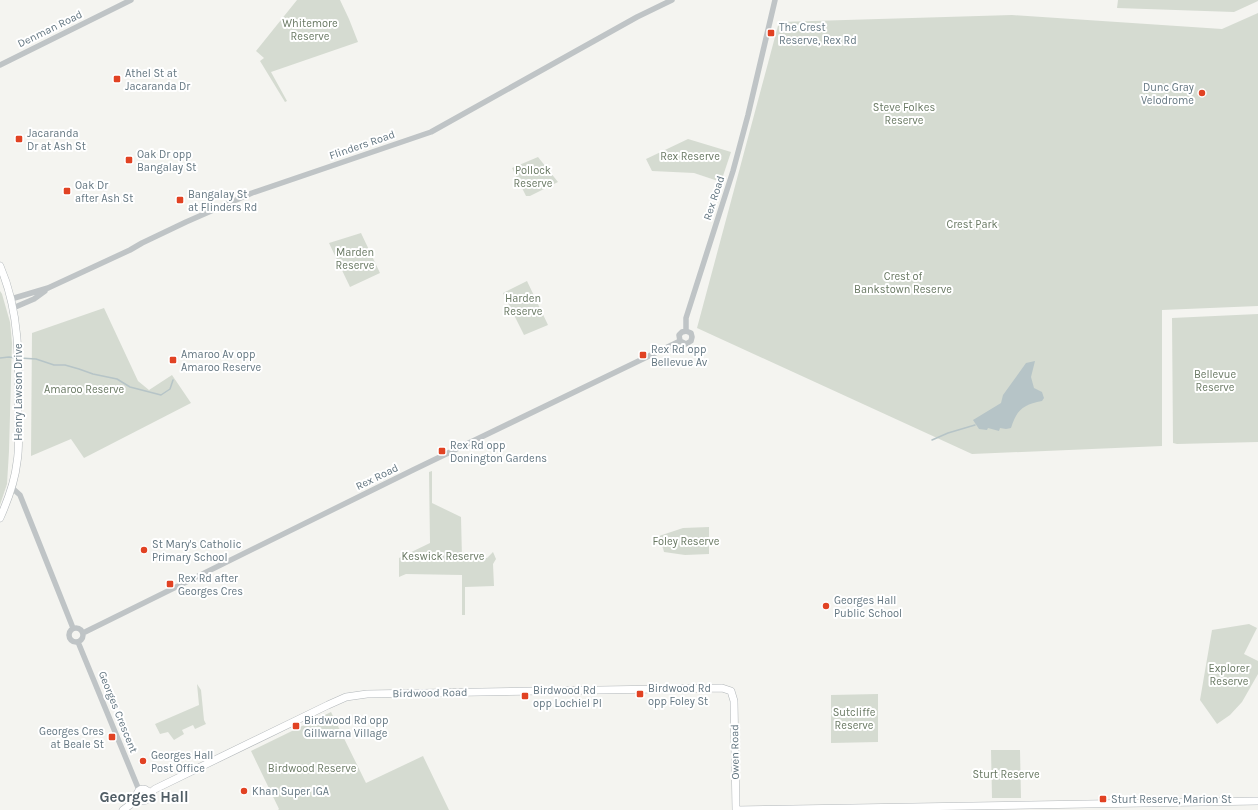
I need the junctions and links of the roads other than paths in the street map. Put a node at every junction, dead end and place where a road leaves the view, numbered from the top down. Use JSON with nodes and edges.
{"nodes":[{"id":1,"x":131,"y":0,"type":"edge"},
{"id":2,"x":672,"y":0,"type":"edge"},
{"id":3,"x":775,"y":0,"type":"edge"},
{"id":4,"x":0,"y":65,"type":"edge"},
{"id":5,"x":0,"y":266,"type":"edge"},
{"id":6,"x":48,"y":288,"type":"junction"},
{"id":7,"x":11,"y":299,"type":"junction"},
{"id":8,"x":13,"y":308,"type":"junction"},
{"id":9,"x":686,"y":331,"type":"junction"},
{"id":10,"x":680,"y":341,"type":"junction"},
{"id":11,"x":11,"y":487,"type":"junction"},
{"id":12,"x":0,"y":518,"type":"edge"},
{"id":13,"x":73,"y":628,"type":"junction"},
{"id":14,"x":83,"y":632,"type":"junction"},
{"id":15,"x":78,"y":642,"type":"junction"},
{"id":16,"x":733,"y":694,"type":"joint"},
{"id":17,"x":139,"y":790,"type":"junction"},
{"id":18,"x":148,"y":794,"type":"junction"},
{"id":19,"x":138,"y":799,"type":"junction"},
{"id":20,"x":1258,"y":801,"type":"edge"},
{"id":21,"x":123,"y":810,"type":"edge"},
{"id":22,"x":736,"y":810,"type":"edge"}],
"edges":[{"from":1,"to":4,"type":"street","name":"Denman Road"},
{"from":2,"to":6,"type":"street","name":"Flinders Road"},
{"from":3,"to":9,"type":"street","name":"Rex Road"},
{"from":5,"to":7,"type":"main road","name":"Henry Lawson Drive"},
{"from":6,"to":7,"type":"street","name":"Flinders Road"},
{"from":6,"to":8,"type":"street","name":"Flinders Road"},
{"from":7,"to":8,"type":"main road","name":"Henry Lawson Drive"},
{"from":8,"to":11,"type":"main road","name":"Henry Lawson Drive"},
{"from":9,"to":10,"type":"street"},
{"from":9,"to":10,"type":"street"},
{"from":10,"to":14,"type":"street","name":"Rex Road"},
{"from":11,"to":12,"type":"main road","name":"Henry Lawson Drive"},
{"from":11,"to":13,"type":"street"},
{"from":13,"to":14,"type":"street"},
{"from":13,"to":15,"type":"street"},
{"from":14,"to":15,"type":"street"},
{"from":15,"to":17,"type":"street","name":"Georges Crescent"},
{"from":16,"to":18,"type":"main road","name":"Birdwood Road"},
{"from":16,"to":22,"type":"main road","name":"Owen Road"},
{"from":17,"to":18,"type":"main road"},
{"from":17,"to":19,"type":"main road"},
{"from":18,"to":19,"type":"main road"},
{"from":19,"to":21,"type":"main road"},
{"from":20,"to":22,"type":"main road"}]}
